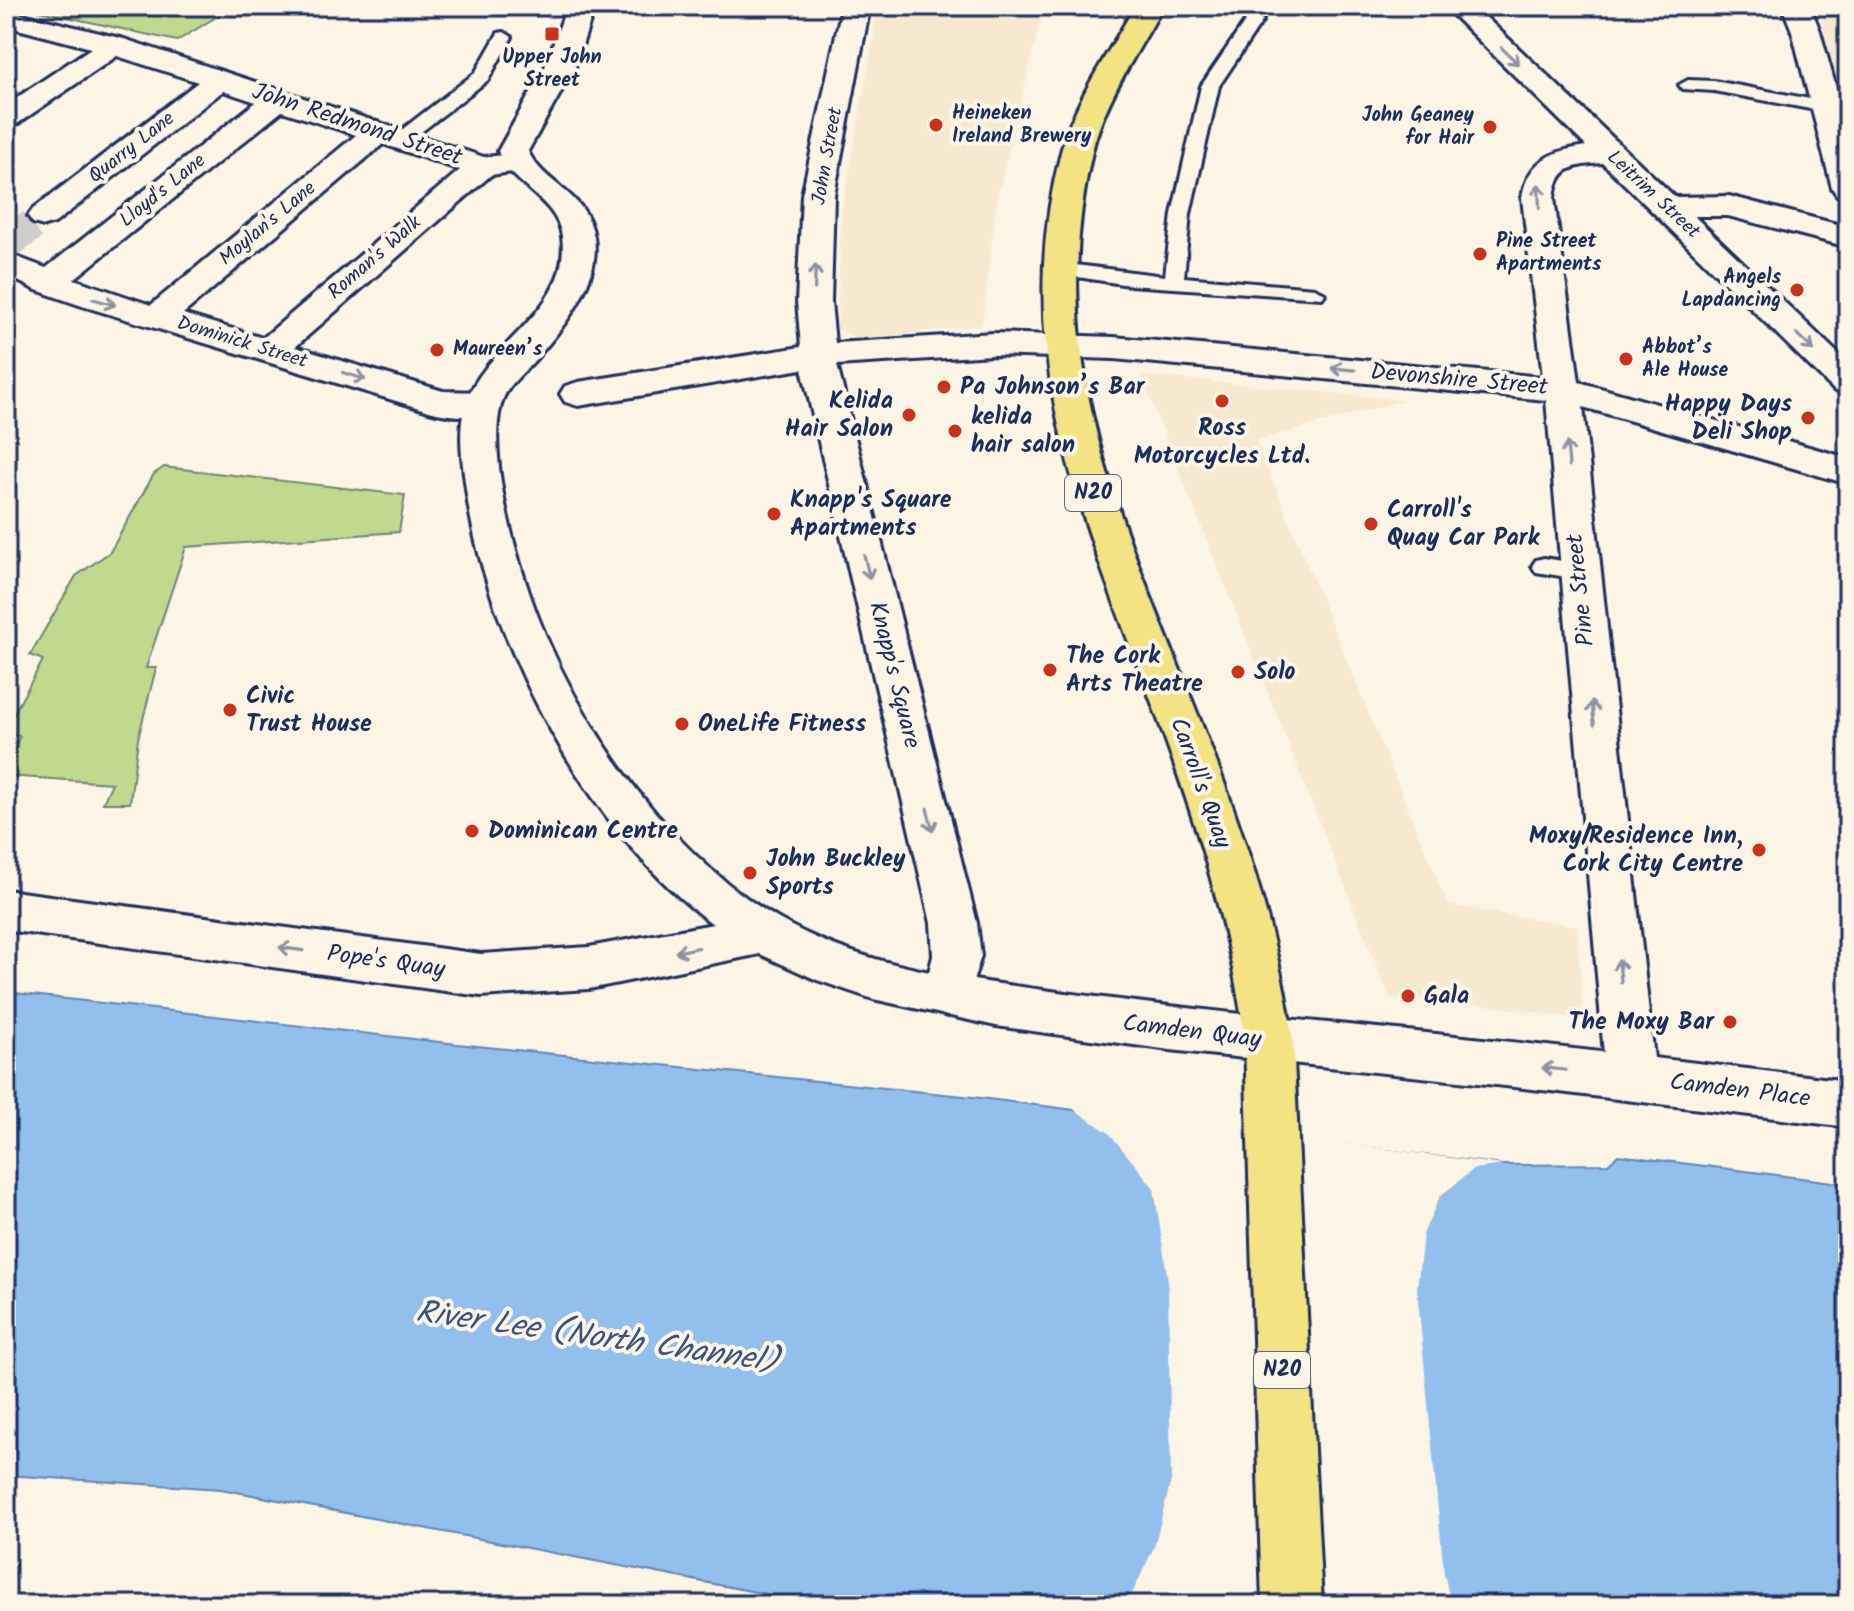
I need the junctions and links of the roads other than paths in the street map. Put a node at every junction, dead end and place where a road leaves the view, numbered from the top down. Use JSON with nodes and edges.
{"nodes":[{"id":1,"x":581,"y":6,"type":"edge"},
{"id":2,"x":856,"y":6,"type":"edge"},
{"id":3,"x":1149,"y":6,"type":"edge"},
{"id":4,"x":1458,"y":6,"type":"edge"},
{"id":5,"x":1796,"y":6,"type":"edge"},
{"id":6,"x":6,"y":18,"type":"edge"},
{"id":7,"x":1255,"y":20,"type":"dead end"},
{"id":8,"x":504,"y":37,"type":"dead end"},
{"id":9,"x":114,"y":45,"type":"junction"},
{"id":10,"x":219,"y":80,"type":"junction"},
{"id":11,"x":1688,"y":85,"type":"dead end"},
{"id":12,"x":278,"y":99,"type":"junction"},
{"id":13,"x":1826,"y":107,"type":"junction"},
{"id":14,"x":6,"y":118,"type":"edge"},
{"id":15,"x":390,"y":136,"type":"junction"},
{"id":16,"x":1606,"y":153,"type":"junction"},
{"id":17,"x":516,"y":163,"type":"junction"},
{"id":18,"x":482,"y":167,"type":"junction"},
{"id":19,"x":1848,"y":188,"type":"edge"},
{"id":20,"x":1668,"y":207,"type":"junction"},
{"id":21,"x":44,"y":216,"type":"tunnel mouth"},
{"id":22,"x":1848,"y":237,"type":"edge"},
{"id":23,"x":6,"y":263,"type":"edge"},
{"id":24,"x":1059,"y":269,"type":"junction"},
{"id":25,"x":1174,"y":282,"type":"junction"},
{"id":26,"x":48,"y":283,"type":"junction"},
{"id":27,"x":1315,"y":294,"type":"dead end"},
{"id":28,"x":158,"y":317,"type":"junction"},
{"id":29,"x":1061,"y":345,"type":"junction"},
{"id":30,"x":269,"y":351,"type":"junction"},
{"id":31,"x":819,"y":355,"type":"junction"},
{"id":32,"x":1848,"y":383,"type":"edge"},
{"id":33,"x":1560,"y":390,"type":"junction"},
{"id":34,"x":578,"y":394,"type":"dead end"},
{"id":35,"x":483,"y":404,"type":"junction"},
{"id":36,"x":1848,"y":471,"type":"edge"},
{"id":37,"x":6,"y":910,"type":"edge"},
{"id":38,"x":764,"y":933,"type":"junction"},
{"id":39,"x":947,"y":995,"type":"junction"},
{"id":40,"x":1269,"y":1041,"type":"junction"},
{"id":41,"x":1631,"y":1077,"type":"junction"},
{"id":42,"x":1848,"y":1104,"type":"edge"},
{"id":43,"x":1292,"y":1605,"type":"edge"}],
"edges":[{"from":1,"to":17,"type":"street"},
{"from":31,"to":2,"type":"street","name":"John Street","one_way":true},
{"from":3,"to":24,"type":"highway","number":"N20"},
{"from":4,"to":16,"type":"street","name":"Leitrim Street","one_way":true},
{"from":5,"to":13,"type":"street"},
{"from":6,"to":9,"type":"street","name":"John Redmond Street"},
{"from":7,"to":25,"type":"lane"},
{"from":8,"to":15,"type":"lane"},
{"from":9,"to":10,"type":"street","name":"John Redmond Street"},
{"from":9,"to":14,"type":"street"},
{"from":10,"to":12,"type":"street","name":"John Redmond Street"},
{"from":10,"to":21,"type":"street","name":"Quarry Lane"},
{"from":11,"to":13,"type":"lane"},
{"from":12,"to":15,"type":"street","name":"John Redmond Street"},
{"from":12,"to":26,"type":"street","name":"Lloyd's Lane"},
{"from":13,"to":19,"type":"street"},
{"from":15,"to":18,"type":"street","name":"John Redmond Street"},
{"from":15,"to":28,"type":"street","name":"Moylan's Lane"},
{"from":16,"to":20,"type":"street","name":"Leitrim Street"},
{"from":33,"to":16,"type":"street","name":"Pine Street","one_way":true},
{"from":17,"to":18,"type":"street","name":"John Redmond Street"},
{"from":17,"to":35,"type":"street"},
{"from":18,"to":30,"type":"street","name":"Roman's Walk"},
{"from":20,"to":22,"type":"street"},
{"from":20,"to":32,"type":"street","name":"Leitrim Street","one_way":true},
{"from":23,"to":26,"type":"street","name":"Dominick Street"},
{"from":24,"to":25,"type":"lane"},
{"from":24,"to":29,"type":"highway","number":"N20"},
{"from":25,"to":27,"type":"lane"},
{"from":26,"to":28,"type":"street","name":"Dominick Street","one_way":true},
{"from":28,"to":30,"type":"street","name":"Dominick Street"},
{"from":29,"to":31,"type":"street","name":"Devonshire Street"},
{"from":33,"to":29,"type":"street","name":"Devonshire Street","one_way":true},
{"from":29,"to":40,"type":"highway","name":"Carroll's Quay","number":"N20"},
{"from":30,"to":35,"type":"street","name":"Dominick Street","one_way":true},
{"from":31,"to":34,"type":"street","name":"Devonshire Street"},
{"from":31,"to":39,"type":"street","name":"Knapp's Square","one_way":true},
{"from":33,"to":36,"type":"street","name":"Devonshire Street"},
{"from":41,"to":33,"type":"street","name":"Pine Street","one_way":true},
{"from":35,"to":38,"type":"street"},
{"from":38,"to":37,"type":"street","name":"Pope's Quay","one_way":true},
{"from":38,"to":39,"type":"street","name":"Camden Quay"},
{"from":39,"to":40,"type":"street","name":"Camden Quay"},
{"from":41,"to":40,"type":"street","name":"Camden Quay","one_way":true},
{"from":40,"to":43,"type":"highway","number":"N20"},
{"from":41,"to":42,"type":"street","name":"Camden Place"}]}
